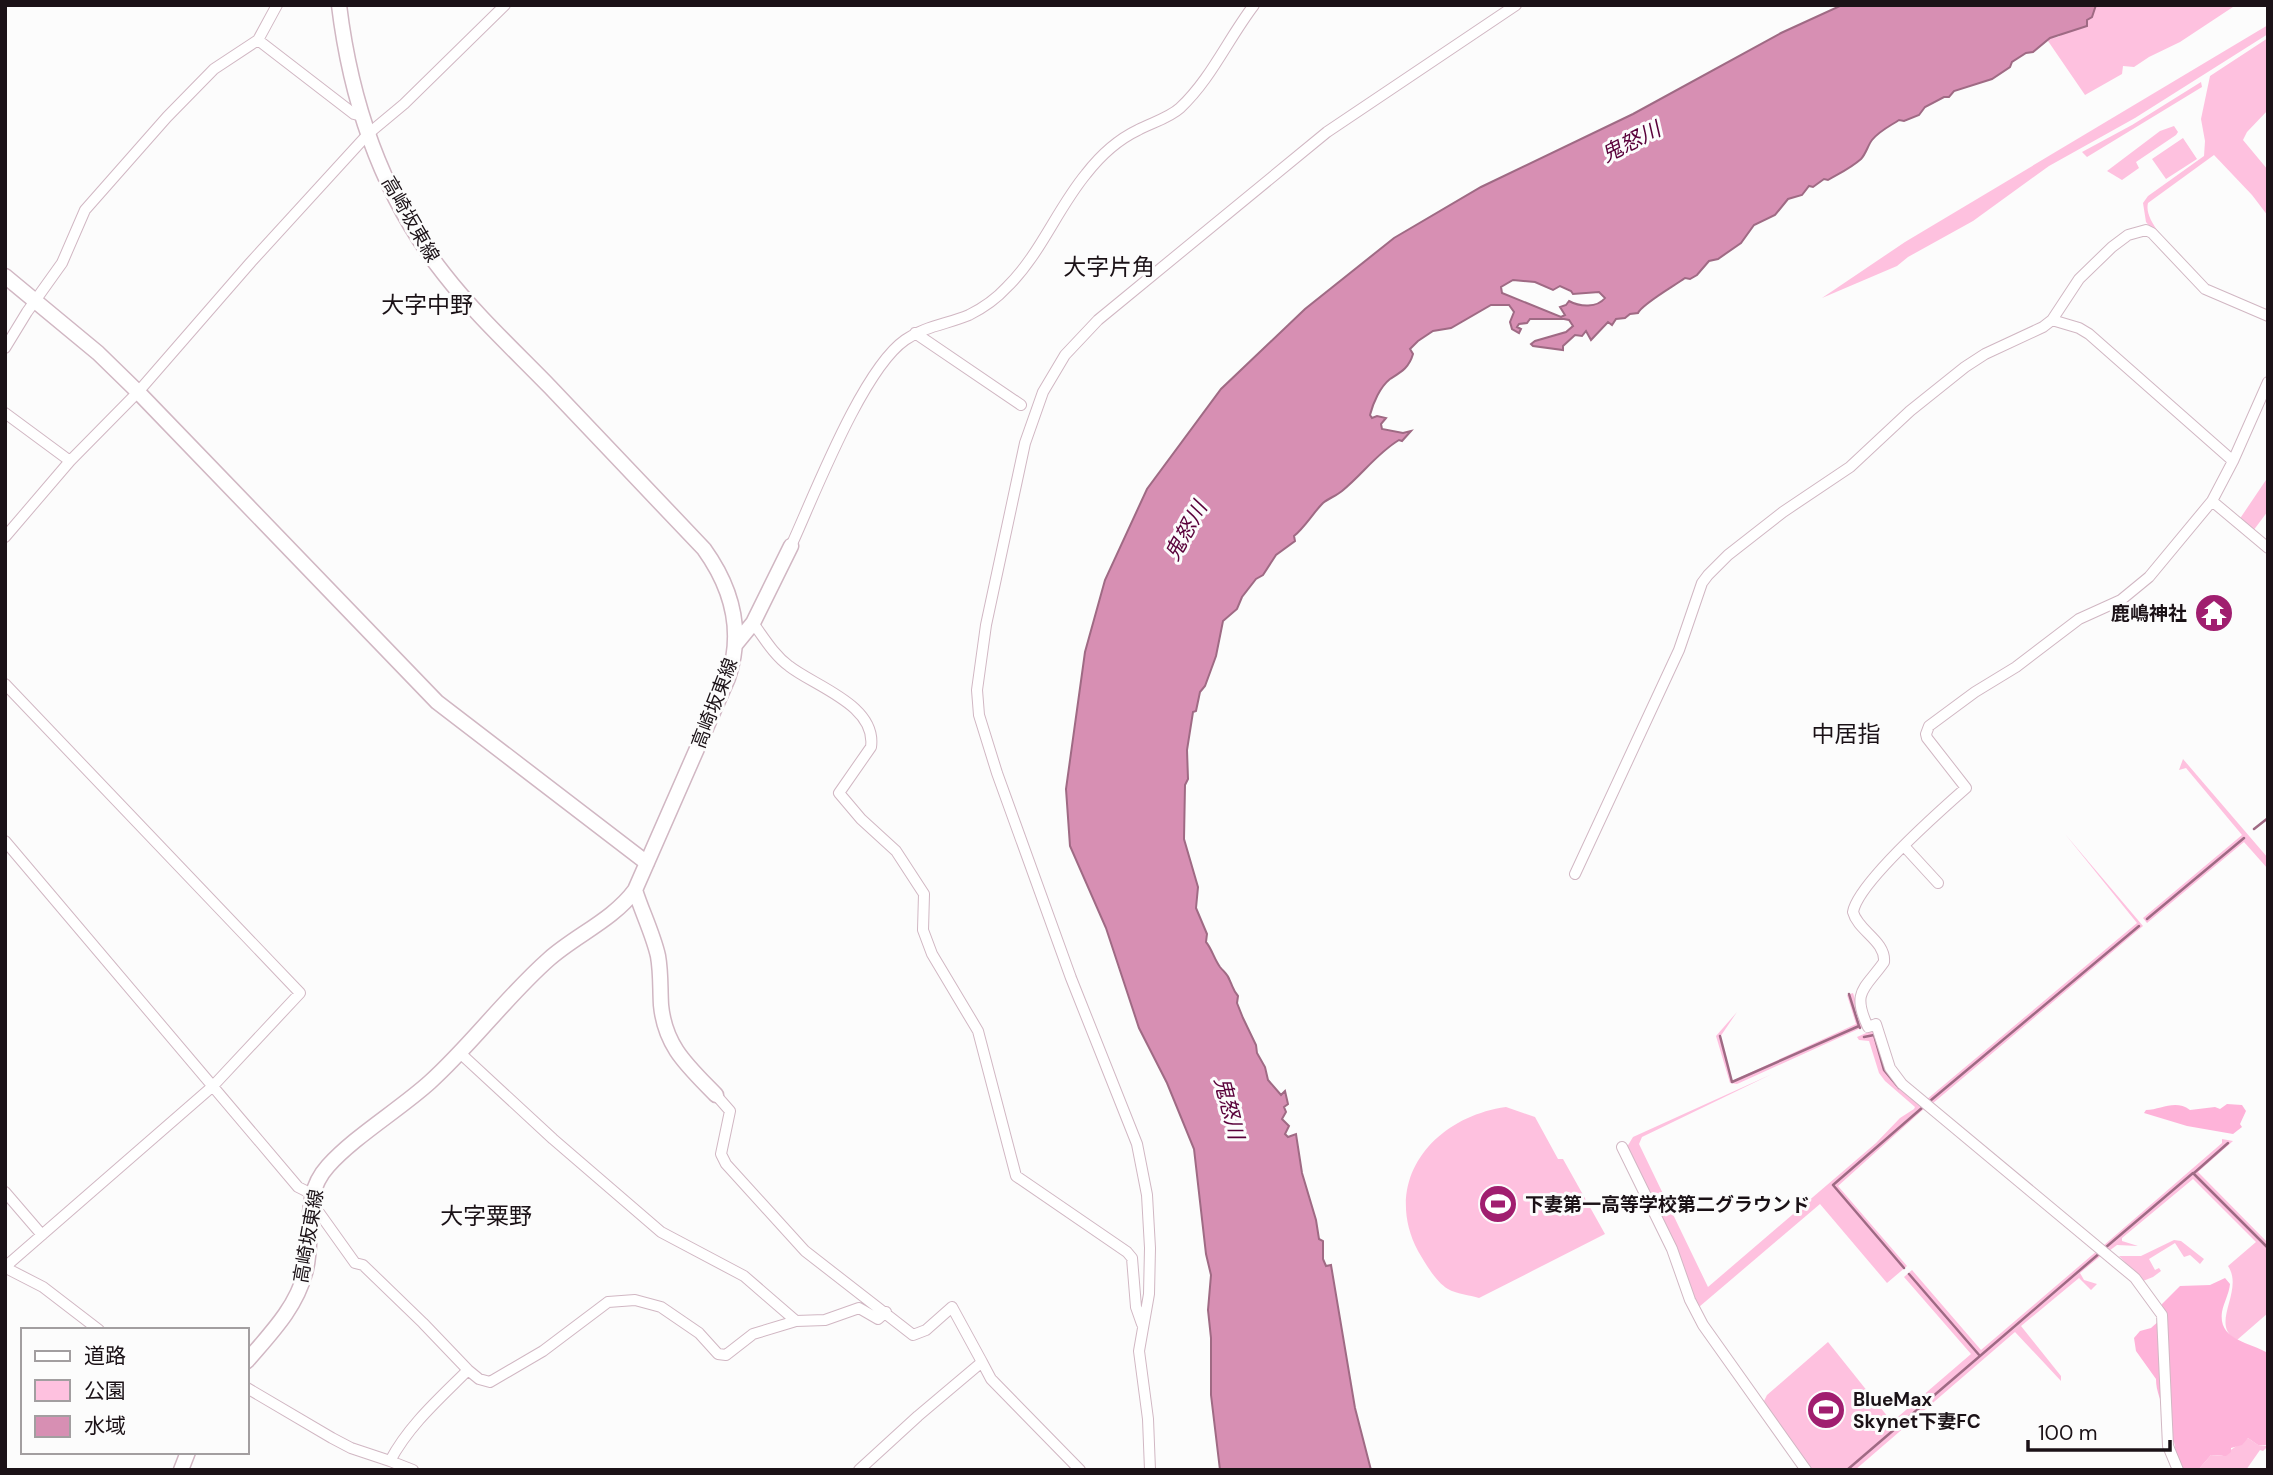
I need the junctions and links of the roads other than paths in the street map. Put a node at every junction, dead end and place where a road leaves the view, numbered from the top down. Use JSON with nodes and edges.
{"nodes":[{"id":1,"x":277,"y":5,"type":"edge"},
{"id":2,"x":339,"y":5,"type":"edge"},
{"id":3,"x":505,"y":5,"type":"edge"},
{"id":4,"x":1254,"y":5,"type":"edge"},
{"id":5,"x":1516,"y":5,"type":"edge"},
{"id":6,"x":258,"y":40,"type":"junction"},
{"id":7,"x":362,"y":116,"type":"junction"},
{"id":8,"x":368,"y":134,"type":"junction"},
{"id":9,"x":5,"y":275,"type":"edge"},
{"id":10,"x":35,"y":301,"type":"junction"},
{"id":11,"x":2268,"y":316,"type":"edge"},
{"id":12,"x":2052,"y":320,"type":"junction"},
{"id":13,"x":915,"y":333,"type":"junction"},
{"id":14,"x":5,"y":348,"type":"edge"},
{"id":15,"x":2268,"y":382,"type":"edge"},
{"id":16,"x":138,"y":392,"type":"junction"},
{"id":17,"x":1021,"y":405,"type":"dead end"},
{"id":18,"x":5,"y":413,"type":"edge"},
{"id":19,"x":70,"y":461,"type":"junction"},
{"id":20,"x":2234,"y":461,"type":"junction"},
{"id":21,"x":2213,"y":501,"type":"junction"},
{"id":22,"x":5,"y":537,"type":"edge"},
{"id":23,"x":791,"y":547,"type":"joint"},
{"id":24,"x":2268,"y":548,"type":"edge"},
{"id":25,"x":753,"y":624,"type":"junction"},
{"id":26,"x":735,"y":645,"type":"junction"},
{"id":27,"x":5,"y":684,"type":"edge"},
{"id":28,"x":5,"y":841,"type":"edge"},
{"id":29,"x":1904,"y":846,"type":"junction"},
{"id":30,"x":648,"y":863,"type":"junction"},
{"id":31,"x":1575,"y":874,"type":"dead end"},
{"id":32,"x":1938,"y":883,"type":"dead end"},
{"id":33,"x":635,"y":890,"type":"junction"},
{"id":34,"x":460,"y":1053,"type":"junction"},
{"id":35,"x":213,"y":1086,"type":"junction"},
{"id":36,"x":716,"y":1095,"type":"joint"},
{"id":37,"x":1622,"y":1147,"type":"dead end"},
{"id":38,"x":5,"y":1192,"type":"edge"},
{"id":39,"x":311,"y":1200,"type":"junction"},
{"id":40,"x":42,"y":1235,"type":"junction"},
{"id":41,"x":6,"y":1267,"type":"edge"},
{"id":42,"x":886,"y":1312,"type":"junction"},
{"id":43,"x":796,"y":1321,"type":"junction"},
{"id":44,"x":1142,"y":1324,"type":"junction"},
{"id":45,"x":96,"y":1328,"type":"edge"},
{"id":46,"x":248,"y":1360,"type":"edge"},
{"id":47,"x":982,"y":1362,"type":"junction"},
{"id":48,"x":468,"y":1370,"type":"junction"},
{"id":49,"x":248,"y":1389,"type":"edge"},
{"id":50,"x":1148,"y":1446,"type":"junction"},
{"id":51,"x":390,"y":1461,"type":"junction"},
{"id":52,"x":413,"y":1470,"type":"edge"},
{"id":53,"x":859,"y":1470,"type":"edge"},
{"id":54,"x":1080,"y":1470,"type":"edge"},
{"id":55,"x":1143,"y":1470,"type":"edge"},
{"id":56,"x":1150,"y":1470,"type":"edge"},
{"id":57,"x":1806,"y":1470,"type":"edge"},
{"id":58,"x":2178,"y":1470,"type":"edge"}],
"edges":[{"from":1,"to":6,"type":"street"},
{"from":2,"to":7,"type":"main road","name":"高崎坂東線"},
{"from":3,"to":8,"type":"street"},
{"from":4,"to":13,"type":"street"},
{"from":5,"to":44,"type":"street"},
{"from":6,"to":7,"type":"street"},
{"from":6,"to":10,"type":"street"},
{"from":7,"to":8,"type":"main road","name":"高崎坂東線"},
{"from":8,"to":16,"type":"street"},
{"from":8,"to":26,"type":"main road","name":"高崎坂東線"},
{"from":9,"to":10,"type":"main road"},
{"from":10,"to":14,"type":"street"},
{"from":10,"to":16,"type":"main road"},
{"from":11,"to":12,"type":"street"},
{"from":12,"to":20,"type":"street"},
{"from":12,"to":31,"type":"street"},
{"from":13,"to":17,"type":"street"},
{"from":13,"to":23,"type":"street"},
{"from":15,"to":20,"type":"street"},
{"from":16,"to":19,"type":"street"},
{"from":16,"to":30,"type":"main road"},
{"from":18,"to":19,"type":"street"},
{"from":19,"to":22,"type":"street"},
{"from":20,"to":21,"type":"street"},
{"from":21,"to":24,"type":"street"},
{"from":21,"to":29,"type":"street"},
{"from":23,"to":25,"type":"main road"},
{"from":25,"to":26,"type":"main road"},
{"from":25,"to":44,"type":"street"},
{"from":26,"to":30,"type":"main road","name":"高崎坂東線"},
{"from":27,"to":35,"type":"street"},
{"from":28,"to":35,"type":"street"},
{"from":29,"to":32,"type":"street"},
{"from":29,"to":58,"type":"street"},
{"from":30,"to":33,"type":"main road","name":"高崎坂東線"},
{"from":33,"to":34,"type":"main road","name":"高崎坂東線"},
{"from":33,"to":36,"type":"main road"},
{"from":34,"to":39,"type":"main road","name":"高崎坂東線"},
{"from":34,"to":43,"type":"street"},
{"from":35,"to":39,"type":"street"},
{"from":35,"to":40,"type":"street"},
{"from":36,"to":42,"type":"street"},
{"from":37,"to":57,"type":"street"},
{"from":38,"to":40,"type":"street"},
{"from":39,"to":46,"type":"main road","name":"高崎坂東線"},
{"from":39,"to":48,"type":"street"},
{"from":40,"to":41,"type":"street"},
{"from":41,"to":45,"type":"street"},
{"from":42,"to":43,"type":"street"},
{"from":42,"to":47,"type":"street"},
{"from":43,"to":48,"type":"street"},
{"from":44,"to":50,"type":"street"},
{"from":47,"to":53,"type":"street"},
{"from":47,"to":54,"type":"street"},
{"from":48,"to":51,"type":"street"},
{"from":49,"to":51,"type":"street"},
{"from":50,"to":55,"type":"street"},
{"from":50,"to":56,"type":"street"},
{"from":51,"to":52,"type":"street"}]}
